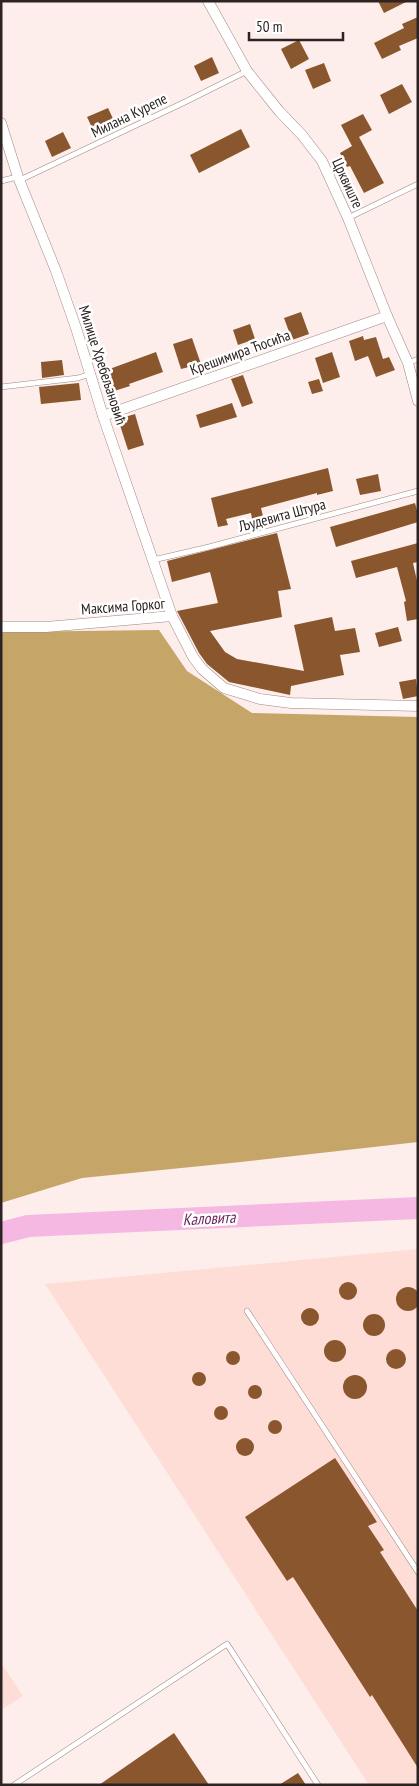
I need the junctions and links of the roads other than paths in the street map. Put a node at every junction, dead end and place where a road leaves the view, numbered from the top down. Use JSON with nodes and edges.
{"nodes":[{"id":1,"x":208,"y":1,"type":"edge"},
{"id":2,"x":247,"y":70,"type":"junction"},
{"id":3,"x":1,"y":123,"type":"edge"},
{"id":4,"x":19,"y":179,"type":"junction"},
{"id":5,"x":1,"y":181,"type":"edge"},
{"id":6,"x":418,"y":184,"type":"edge"},
{"id":7,"x":348,"y":218,"type":"junction"},
{"id":8,"x":387,"y":316,"type":"junction"},
{"id":9,"x":413,"y":361,"type":"edge"},
{"id":10,"x":90,"y":374,"type":"junction"},
{"id":11,"x":1,"y":387,"type":"edge"},
{"id":12,"x":418,"y":401,"type":"edge"},
{"id":13,"x":103,"y":416,"type":"junction"},
{"id":14,"x":418,"y":491,"type":"edge"},
{"id":15,"x":152,"y":560,"type":"junction"},
{"id":16,"x":172,"y":616,"type":"junction"},
{"id":17,"x":1,"y":627,"type":"edge"},
{"id":18,"x":418,"y":706,"type":"edge"},
{"id":19,"x":247,"y":1311,"type":"dead end"},
{"id":20,"x":418,"y":1572,"type":"edge"},
{"id":21,"x":14,"y":1785,"type":"edge"},
{"id":22,"x":318,"y":1785,"type":"edge"}],
"edges":[{"from":1,"to":2,"type":"street","name":"Црквиште"},
{"from":2,"to":4,"type":"lane","name":"Милана Курепе"},
{"from":2,"to":7,"type":"street","name":"Црквиште"},
{"from":3,"to":4,"type":"street","name":"Милице Хребељановић"},
{"from":4,"to":5,"type":"lane","name":"Милана Курепе"},
{"from":4,"to":10,"type":"street","name":"Милице Хребељановић"},
{"from":6,"to":7,"type":"lane"},
{"from":7,"to":8,"type":"street","name":"Црквиште"},
{"from":8,"to":9,"type":"street","name":"Црквиште"},
{"from":8,"to":13,"type":"street","name":"Крешимира Ћосића"},
{"from":9,"to":12,"type":"street","name":"Црквиште"},
{"from":10,"to":11,"type":"lane"},
{"from":10,"to":13,"type":"street","name":"Милице Хребељановић"},
{"from":13,"to":15,"type":"street","name":"Милице Хребељановић"},
{"from":14,"to":15,"type":"lane","name":"Људевита Штура"},
{"from":15,"to":16,"type":"street","name":"Милице Хребељановић"},
{"from":16,"to":17,"type":"street","name":"Максима Горког"},
{"from":16,"to":18,"type":"street","name":"Максима Горког"},
{"from":19,"to":20,"type":"lane"},
{"from":21,"to":22,"type":"lane"}]}
